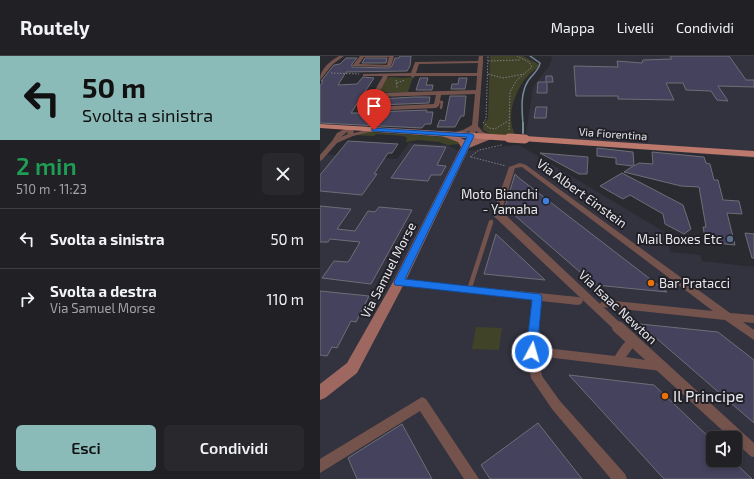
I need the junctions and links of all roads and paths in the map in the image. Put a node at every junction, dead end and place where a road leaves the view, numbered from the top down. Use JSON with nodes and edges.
{"nodes":[{"id":1,"x":342,"y":56,"type":"edge"},
{"id":2,"x":362,"y":56,"type":"edge"},
{"id":3,"x":378,"y":56,"type":"edge"},
{"id":4,"x":392,"y":56,"type":"edge"},
{"id":5,"x":447,"y":56,"type":"edge"},
{"id":6,"x":488,"y":56,"type":"edge"},
{"id":7,"x":517,"y":56,"type":"edge"},
{"id":8,"x":481,"y":59,"type":"edge"},
{"id":9,"x":522,"y":60,"type":"junction"},
{"id":10,"x":488,"y":61,"type":"junction"},
{"id":11,"x":446,"y":62,"type":"junction"},
{"id":12,"x":480,"y":74,"type":"junction"},
{"id":13,"x":488,"y":74,"type":"junction"},
{"id":14,"x":526,"y":74,"type":"junction"},
{"id":15,"x":365,"y":75,"type":"joint"},
{"id":16,"x":321,"y":76,"type":"edge"},
{"id":17,"x":413,"y":76,"type":"junction"},
{"id":18,"x":385,"y":77,"type":"junction"},
{"id":19,"x":440,"y":91,"type":"junction"},
{"id":20,"x":478,"y":92,"type":"junction"},
{"id":21,"x":407,"y":94,"type":"junction"},
{"id":22,"x":375,"y":95,"type":"junction"},
{"id":23,"x":437,"y":102,"type":"junction"},
{"id":24,"x":442,"y":108,"type":"dead end"},
{"id":25,"x":508,"y":121,"type":"junction"},
{"id":26,"x":483,"y":122,"type":"junction"},
{"id":27,"x":323,"y":126,"type":"edge"},
{"id":28,"x":475,"y":129,"type":"junction"},
{"id":29,"x":350,"y":131,"type":"junction"},
{"id":30,"x":340,"y":134,"type":"junction"},
{"id":31,"x":445,"y":134,"type":"junction"},
{"id":32,"x":492,"y":137,"type":"junction"},
{"id":33,"x":509,"y":139,"type":"junction"},
{"id":34,"x":335,"y":142,"type":"junction"},
{"id":35,"x":466,"y":153,"type":"junction"},
{"id":36,"x":754,"y":154,"type":"edge"},
{"id":37,"x":320,"y":159,"type":"edge"},
{"id":38,"x":511,"y":169,"type":"junction"},
{"id":39,"x":491,"y":222,"type":"dead end"},
{"id":40,"x":399,"y":282,"type":"junction"},
{"id":41,"x":469,"y":290,"type":"junction"},
{"id":42,"x":537,"y":297,"type":"junction"},
{"id":43,"x":578,"y":301,"type":"dead end"},
{"id":44,"x":605,"y":304,"type":"dead end"},
{"id":45,"x":726,"y":316,"type":"junction"},
{"id":46,"x":754,"y":318,"type":"edge"},
{"id":47,"x":754,"y":336,"type":"edge"},
{"id":48,"x":633,"y":341,"type":"junction"},
{"id":49,"x":532,"y":352,"type":"junction"},
{"id":50,"x":617,"y":361,"type":"junction"},
{"id":51,"x":661,"y":366,"type":"junction"},
{"id":52,"x":320,"y":393,"type":"edge"},
{"id":53,"x":754,"y":451,"type":"edge"},
{"id":54,"x":320,"y":466,"type":"edge"},
{"id":55,"x":472,"y":479,"type":"edge"},
{"id":56,"x":620,"y":479,"type":"edge"}],
"edges":[{"from":1,"to":16,"type":"street"},
{"from":2,"to":3,"type":"street"},
{"from":2,"to":4,"type":"street"},
{"from":3,"to":4,"type":"street"},
{"from":5,"to":11,"type":"street"},
{"from":6,"to":10,"type":"path"},
{"from":7,"to":9,"type":"path"},
{"from":8,"to":11,"type":"street"},
{"from":8,"to":12,"type":"street"},
{"from":9,"to":10,"type":"path"},
{"from":9,"to":14,"type":"path"},
{"from":10,"to":13,"type":"path"},
{"from":11,"to":17,"type":"street"},
{"from":12,"to":17,"type":"street"},
{"from":12,"to":20,"type":"street"},
{"from":13,"to":14,"type":"path"},
{"from":13,"to":26,"type":"path"},
{"from":14,"to":25,"type":"path"},
{"from":15,"to":16,"type":"path"},
{"from":15,"to":18,"type":"street"},
{"from":17,"to":18,"type":"street"},
{"from":18,"to":21,"type":"path"},
{"from":18,"to":22,"type":"street"},
{"from":19,"to":20,"type":"street"},
{"from":19,"to":21,"type":"street"},
{"from":19,"to":23,"type":"street"},
{"from":20,"to":28,"type":"street"},
{"from":21,"to":22,"type":"street"},
{"from":22,"to":23,"type":"street"},
{"from":23,"to":24,"type":"lane"},
{"from":25,"to":26,"type":"path"},
{"from":25,"to":33,"type":"path"},
{"from":26,"to":28,"type":"path"},
{"from":27,"to":29,"type":"main road","name":"Via Fiorentina"},
{"from":27,"to":30,"type":"street"},
{"from":28,"to":31,"type":"main road","name":"Via Fiorentina"},
{"from":28,"to":32,"type":"main road","name":"Via Fiorentina"},
{"from":28,"to":35,"type":"street","name":"Via Samuel Morse"},
{"from":29,"to":30,"type":"street"},
{"from":29,"to":31,"type":"main road","name":"Via Fiorentina"},
{"from":29,"to":34,"type":"street"},
{"from":30,"to":34,"type":"street"},
{"from":31,"to":35,"type":"street"},
{"from":32,"to":33,"type":"main road","name":"Via Fiorentina"},
{"from":32,"to":35,"type":"street"},
{"from":33,"to":35,"type":"path"},
{"from":33,"to":36,"type":"main road","name":"Via Fiorentina","bridge":true},
{"from":34,"to":37,"type":"street"},
{"from":35,"to":38,"type":"path"},
{"from":35,"to":40,"type":"street","name":"Via Samuel Morse"},
{"from":38,"to":45,"type":"street","name":"Via Albert Einstein"},
{"from":38,"to":48,"type":"street","name":"Via Isaac Newton","bridge":true},
{"from":39,"to":41,"type":"lane"},
{"from":40,"to":41,"type":"street"},
{"from":40,"to":52,"type":"street","name":"Via Samuel Morse"},
{"from":41,"to":42,"type":"street"},
{"from":42,"to":43,"type":"street"},
{"from":42,"to":49,"type":"street"},
{"from":44,"to":45,"type":"street"},
{"from":45,"to":46,"type":"street"},
{"from":45,"to":47,"type":"street","name":"Via Albert Einstein"},
{"from":48,"to":50,"type":"street"},
{"from":48,"to":51,"type":"street","name":"Via Isaac Newton","bridge":true},
{"from":49,"to":50,"type":"street"},
{"from":49,"to":56,"type":"street"},
{"from":50,"to":51,"type":"street"},
{"from":51,"to":53,"type":"street","name":"Via Isaac Newton","bridge":true},
{"from":54,"to":55,"type":"street"}]}
